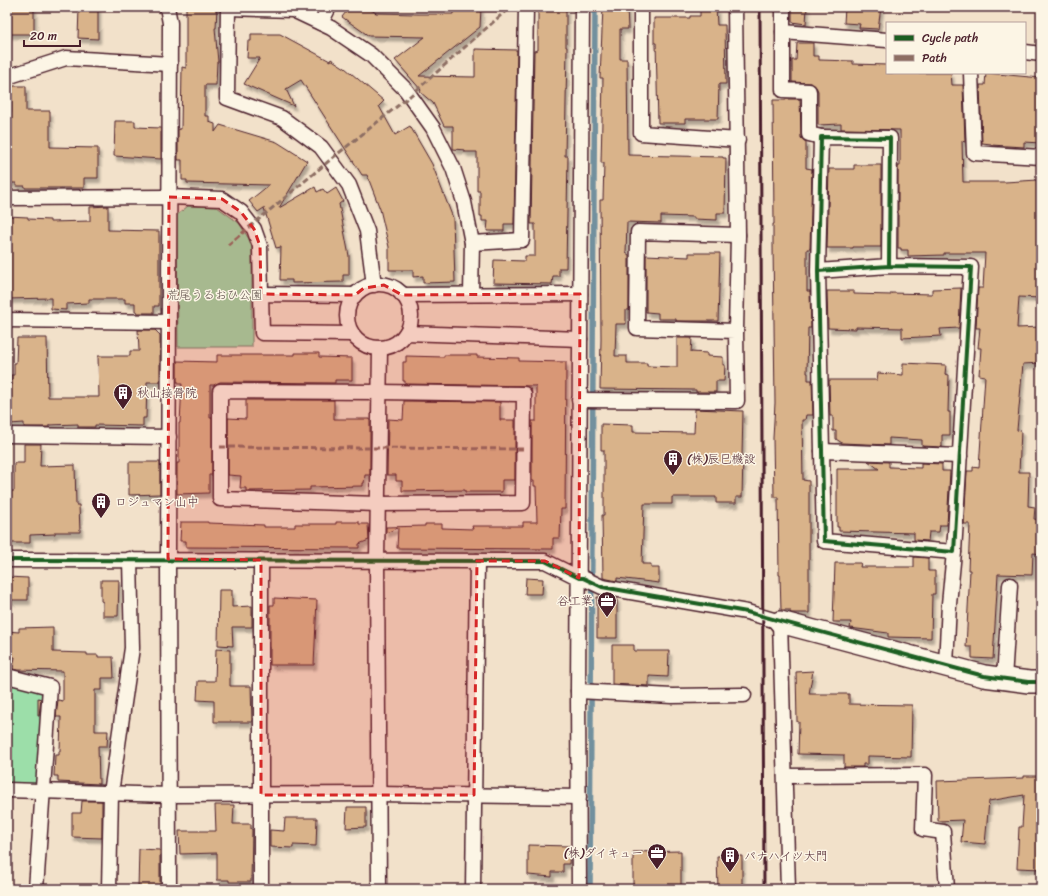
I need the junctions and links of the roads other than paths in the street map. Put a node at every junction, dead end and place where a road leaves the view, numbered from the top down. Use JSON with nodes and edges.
{"nodes":[{"id":1,"x":167,"y":7,"type":"edge"},
{"id":2,"x":329,"y":7,"type":"edge"},
{"id":3,"x":526,"y":7,"type":"edge"},
{"id":4,"x":582,"y":7,"type":"edge"},
{"id":5,"x":641,"y":7,"type":"edge"},
{"id":6,"x":735,"y":7,"type":"edge"},
{"id":7,"x":784,"y":7,"type":"edge"},
{"id":8,"x":228,"y":8,"type":"edge"},
{"id":9,"x":320,"y":23,"type":"junction"},
{"id":10,"x":783,"y":32,"type":"junction"},
{"id":11,"x":886,"y":40,"type":"edge"},
{"id":12,"x":1026,"y":52,"type":"edge"},
{"id":13,"x":1041,"y":54,"type":"edge"},
{"id":14,"x":170,"y":64,"type":"junction"},
{"id":15,"x":971,"y":74,"type":"edge"},
{"id":16,"x":7,"y":77,"type":"edge"},
{"id":17,"x":821,"y":137,"type":"junction"},
{"id":18,"x":738,"y":140,"type":"junction"},
{"id":19,"x":1041,"y":157,"type":"edge"},
{"id":20,"x":170,"y":197,"type":"junction"},
{"id":21,"x":7,"y":198,"type":"edge"},
{"id":22,"x":738,"y":235,"type":"junction"},
{"id":23,"x":472,"y":243,"type":"junction"},
{"id":24,"x":889,"y":266,"type":"junction"},
{"id":25,"x":818,"y":271,"type":"junction"},
{"id":26,"x":374,"y":285,"type":"junction"},
{"id":27,"x":261,"y":294,"type":"junction"},
{"id":28,"x":471,"y":294,"type":"junction"},
{"id":29,"x":580,"y":294,"type":"junction"},
{"id":30,"x":355,"y":295,"type":"junction"},
{"id":31,"x":402,"y":295,"type":"junction"},
{"id":32,"x":7,"y":320,"type":"edge"},
{"id":33,"x":169,"y":322,"type":"junction"},
{"id":34,"x":736,"y":331,"type":"junction"},
{"id":35,"x":406,"y":333,"type":"junction"},
{"id":36,"x":352,"y":334,"type":"junction"},
{"id":37,"x":580,"y":339,"type":"junction"},
{"id":38,"x":380,"y":348,"type":"junction"},
{"id":39,"x":379,"y":392,"type":"junction"},
{"id":40,"x":581,"y":400,"type":"junction"},
{"id":41,"x":7,"y":435,"type":"edge"},
{"id":42,"x":169,"y":437,"type":"junction"},
{"id":43,"x":822,"y":451,"type":"junction"},
{"id":44,"x":960,"y":456,"type":"junction"},
{"id":45,"x":378,"y":504,"type":"junction"},
{"id":46,"x":954,"y":552,"type":"junction"},
{"id":47,"x":130,"y":559,"type":"junction"},
{"id":48,"x":168,"y":559,"type":"junction"},
{"id":49,"x":7,"y":560,"type":"edge"},
{"id":50,"x":261,"y":560,"type":"junction"},
{"id":51,"x":377,"y":561,"type":"junction"},
{"id":52,"x":477,"y":561,"type":"junction"},
{"id":53,"x":581,"y":578,"type":"junction"},
{"id":54,"x":1010,"y":585,"type":"dead end"},
{"id":55,"x":780,"y":622,"type":"junction"},
{"id":56,"x":946,"y":665,"type":"junction"},
{"id":57,"x":7,"y":676,"type":"edge"},
{"id":58,"x":1004,"y":679,"type":"junction"},
{"id":59,"x":1041,"y":682,"type":"edge"},
{"id":60,"x":580,"y":692,"type":"junction"},
{"id":61,"x":744,"y":695,"type":"dead end"},
{"id":62,"x":785,"y":776,"type":"junction"},
{"id":63,"x":7,"y":790,"type":"edge"},
{"id":64,"x":43,"y":791,"type":"junction"},
{"id":65,"x":111,"y":793,"type":"junction"},
{"id":66,"x":378,"y":794,"type":"junction"},
{"id":67,"x":169,"y":795,"type":"junction"},
{"id":68,"x":261,"y":796,"type":"junction"},
{"id":69,"x":474,"y":796,"type":"junction"},
{"id":70,"x":578,"y":797,"type":"junction"},
{"id":71,"x":36,"y":889,"type":"edge"},
{"id":72,"x":109,"y":889,"type":"edge"},
{"id":73,"x":169,"y":889,"type":"edge"},
{"id":74,"x":261,"y":889,"type":"edge"},
{"id":75,"x":379,"y":889,"type":"edge"},
{"id":76,"x":473,"y":889,"type":"edge"},
{"id":77,"x":579,"y":889,"type":"edge"},
{"id":78,"x":788,"y":889,"type":"edge"},
{"id":79,"x":947,"y":889,"type":"edge"}],
"edges":[{"from":1,"to":14,"type":"street"},
{"from":2,"to":9,"type":"street"},
{"from":3,"to":23,"type":"street"},
{"from":4,"to":29,"type":"street"},
{"from":5,"to":18,"type":"street"},
{"from":6,"to":18,"type":"street"},
{"from":7,"to":10,"type":"street"},
{"from":8,"to":9,"type":"street"},
{"from":8,"to":26,"type":"street"},
{"from":9,"to":23,"type":"street"},
{"from":10,"to":11,"type":"street"},
{"from":10,"to":17,"type":"street"},
{"from":12,"to":13,"type":"street"},
{"from":14,"to":16,"type":"street"},
{"from":14,"to":20,"type":"street"},
{"from":15,"to":19,"type":"street"},
{"from":17,"to":24,"type":"street"},
{"from":17,"to":25,"type":"street"},
{"from":18,"to":22,"type":"street"},
{"from":20,"to":21,"type":"street"},
{"from":20,"to":27,"type":"street"},
{"from":20,"to":33,"type":"street"},
{"from":22,"to":34,"type":"street"},
{"from":22,"to":34,"type":"street"},
{"from":23,"to":28,"type":"street"},
{"from":24,"to":25,"type":"street"},
{"from":24,"to":44,"type":"street"},
{"from":25,"to":43,"type":"street"},
{"from":26,"to":30,"type":"street"},
{"from":26,"to":31,"type":"street"},
{"from":27,"to":30,"type":"street"},
{"from":27,"to":36,"type":"street"},
{"from":28,"to":29,"type":"street"},
{"from":28,"to":31,"type":"street"},
{"from":29,"to":37,"type":"street"},
{"from":30,"to":36,"type":"street"},
{"from":31,"to":35,"type":"street"},
{"from":32,"to":33,"type":"street"},
{"from":33,"to":42,"type":"street"},
{"from":34,"to":40,"type":"street"},
{"from":35,"to":37,"type":"street"},
{"from":35,"to":38,"type":"street"},
{"from":36,"to":38,"type":"street"},
{"from":37,"to":40,"type":"street"},
{"from":38,"to":39,"type":"street"},
{"from":39,"to":45,"type":"street"},
{"from":39,"to":45,"type":"street"},
{"from":39,"to":45,"type":"street"},
{"from":40,"to":53,"type":"street"},
{"from":41,"to":42,"type":"street"},
{"from":42,"to":48,"type":"street"},
{"from":43,"to":44,"type":"street"},
{"from":43,"to":46,"type":"street"},
{"from":44,"to":46,"type":"street"},
{"from":45,"to":51,"type":"street"},
{"from":46,"to":56,"type":"street"},
{"from":47,"to":48,"type":"street"},
{"from":47,"to":49,"type":"street"},
{"from":47,"to":65,"type":"street"},
{"from":48,"to":50,"type":"street"},
{"from":48,"to":67,"type":"street"},
{"from":50,"to":51,"type":"street"},
{"from":50,"to":68,"type":"street"},
{"from":51,"to":52,"type":"street"},
{"from":51,"to":66,"type":"street"},
{"from":52,"to":53,"type":"street"},
{"from":52,"to":69,"type":"street"},
{"from":53,"to":55,"type":"street"},
{"from":53,"to":60,"type":"street"},
{"from":54,"to":58,"type":"street"},
{"from":55,"to":56,"type":"street"},
{"from":55,"to":62,"type":"street"},
{"from":56,"to":58,"type":"street"},
{"from":57,"to":64,"type":"street"},
{"from":58,"to":59,"type":"street"},
{"from":60,"to":61,"type":"street"},
{"from":60,"to":70,"type":"street"},
{"from":62,"to":78,"type":"street"},
{"from":62,"to":79,"type":"street"},
{"from":63,"to":64,"type":"street"},
{"from":64,"to":65,"type":"street"},
{"from":64,"to":71,"type":"street"},
{"from":65,"to":67,"type":"street"},
{"from":65,"to":72,"type":"street"},
{"from":66,"to":68,"type":"street"},
{"from":66,"to":69,"type":"street"},
{"from":66,"to":75,"type":"street"},
{"from":67,"to":68,"type":"street"},
{"from":67,"to":73,"type":"street"},
{"from":68,"to":74,"type":"street"},
{"from":69,"to":70,"type":"street"},
{"from":69,"to":76,"type":"street"},
{"from":70,"to":77,"type":"street"}]}
